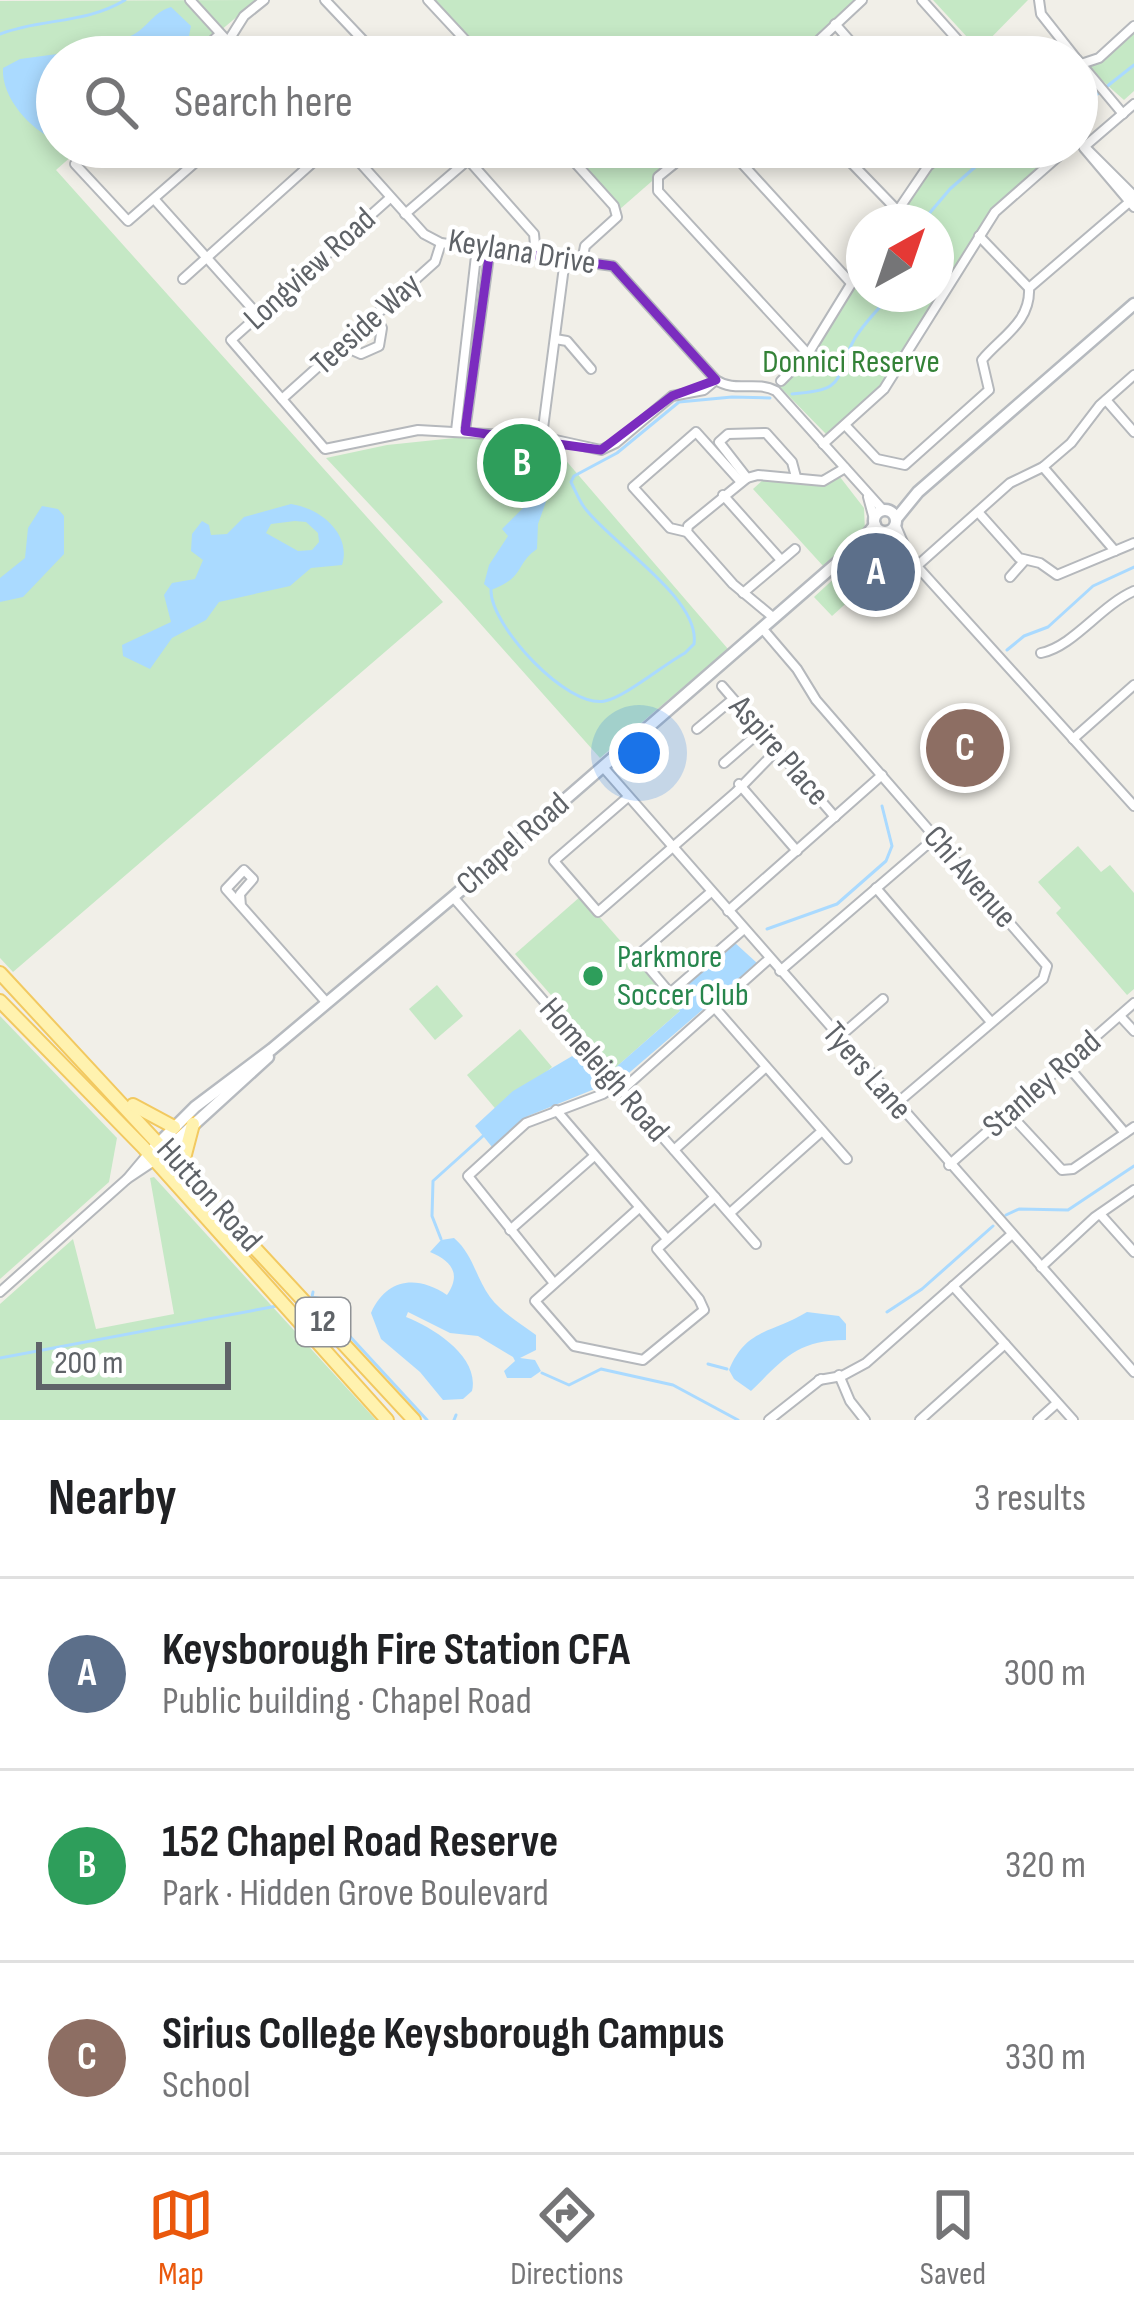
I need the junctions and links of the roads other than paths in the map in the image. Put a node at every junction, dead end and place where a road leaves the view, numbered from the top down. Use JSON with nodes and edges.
{"nodes":[{"id":1,"x":190,"y":0,"type":"edge"},
{"id":2,"x":264,"y":0,"type":"edge"},
{"id":3,"x":325,"y":0,"type":"edge"},
{"id":4,"x":428,"y":0,"type":"edge"},
{"id":5,"x":862,"y":0,"type":"edge"},
{"id":6,"x":922,"y":0,"type":"edge"},
{"id":7,"x":1039,"y":0,"type":"edge"},
{"id":8,"x":835,"y":24,"type":"junction"},
{"id":9,"x":1134,"y":26,"type":"edge"},
{"id":10,"x":219,"y":34,"type":"edge"},
{"id":11,"x":231,"y":36,"type":"edge"},
{"id":12,"x":359,"y":36,"type":"edge"},
{"id":13,"x":461,"y":36,"type":"edge"},
{"id":14,"x":822,"y":36,"type":"edge"},
{"id":15,"x":845,"y":36,"type":"edge"},
{"id":16,"x":955,"y":36,"type":"edge"},
{"id":17,"x":1059,"y":36,"type":"edge"},
{"id":18,"x":1098,"y":58,"type":"edge"},
{"id":19,"x":1098,"y":86,"type":"edge"},
{"id":20,"x":1134,"y":104,"type":"edge"},
{"id":21,"x":1123,"y":114,"type":"junction"},
{"id":22,"x":1098,"y":131,"type":"edge"},
{"id":23,"x":1098,"y":166,"type":"edge"},
{"id":24,"x":79,"y":168,"type":"edge"},
{"id":25,"x":190,"y":168,"type":"edge"},
{"id":26,"x":306,"y":168,"type":"edge"},
{"id":27,"x":364,"y":168,"type":"edge"},
{"id":28,"x":460,"y":168,"type":"edge"},
{"id":29,"x":476,"y":168,"type":"edge"},
{"id":30,"x":580,"y":168,"type":"edge"},
{"id":31,"x":669,"y":168,"type":"edge"},
{"id":32,"x":746,"y":168,"type":"edge"},
{"id":33,"x":856,"y":168,"type":"edge"},
{"id":34,"x":930,"y":168,"type":"edge"},
{"id":35,"x":1045,"y":168,"type":"edge"},
{"id":36,"x":390,"y":197,"type":"junction"},
{"id":37,"x":155,"y":199,"type":"junction"},
{"id":38,"x":1133,"y":200,"type":"edge"},
{"id":39,"x":891,"y":204,"type":"edge"},
{"id":40,"x":900,"y":204,"type":"edge"},
{"id":41,"x":406,"y":214,"type":"junction"},
{"id":42,"x":980,"y":236,"type":"junction"},
{"id":43,"x":441,"y":243,"type":"junction"},
{"id":44,"x":477,"y":247,"type":"junction"},
{"id":45,"x":490,"y":249,"type":"junction"},
{"id":46,"x":536,"y":256,"type":"junction"},
{"id":47,"x":206,"y":257,"type":"junction"},
{"id":48,"x":565,"y":259,"type":"junction"},
{"id":49,"x":582,"y":261,"type":"junction"},
{"id":50,"x":846,"y":278,"type":"edge"},
{"id":51,"x":183,"y":279,"type":"dead end"},
{"id":52,"x":1029,"y":288,"type":"junction"},
{"id":53,"x":846,"y":291,"type":"edge"},
{"id":54,"x":1131,"y":311,"type":"edge"},
{"id":55,"x":258,"y":315,"type":"junction"},
{"id":56,"x":376,"y":317,"type":"junction"},
{"id":57,"x":555,"y":339,"type":"junction"},
{"id":58,"x":343,"y":346,"type":"junction"},
{"id":59,"x":808,"y":354,"type":"junction"},
{"id":60,"x":591,"y":369,"type":"dead end"},
{"id":61,"x":1134,"y":375,"type":"edge"},
{"id":62,"x":716,"y":380,"type":"junction"},
{"id":63,"x":781,"y":381,"type":"dead end"},
{"id":64,"x":282,"y":399,"type":"junction"},
{"id":65,"x":1106,"y":400,"type":"junction"},
{"id":66,"x":845,"y":425,"type":"junction"},
{"id":67,"x":460,"y":431,"type":"junction"},
{"id":68,"x":1134,"y":432,"type":"edge"},
{"id":69,"x":542,"y":436,"type":"junction"},
{"id":70,"x":823,"y":444,"type":"junction"},
{"id":71,"x":1043,"y":466,"type":"junction"},
{"id":72,"x":845,"y":468,"type":"junction"},
{"id":73,"x":796,"y":478,"type":"junction"},
{"id":74,"x":744,"y":480,"type":"junction"},
{"id":75,"x":723,"y":495,"type":"junction"},
{"id":76,"x":978,"y":512,"type":"junction"},
{"id":77,"x":885,"y":522,"type":"junction"},
{"id":78,"x":688,"y":532,"type":"junction"},
{"id":79,"x":1134,"y":542,"type":"edge"},
{"id":80,"x":794,"y":549,"type":"dead end"},
{"id":81,"x":1114,"y":551,"type":"junction"},
{"id":82,"x":781,"y":560,"type":"junction"},
{"id":83,"x":1024,"y":560,"type":"junction"},
{"id":84,"x":918,"y":565,"type":"junction"},
{"id":85,"x":1010,"y":578,"type":"dead end"},
{"id":86,"x":1134,"y":591,"type":"edge"},
{"id":87,"x":743,"y":593,"type":"junction"},
{"id":88,"x":774,"y":618,"type":"junction"},
{"id":89,"x":762,"y":628,"type":"junction"},
{"id":90,"x":1041,"y":653,"type":"dead end"},
{"id":91,"x":1134,"y":685,"type":"edge"},
{"id":92,"x":722,"y":686,"type":"dead end"},
{"id":93,"x":733,"y":699,"type":"junction"},
{"id":94,"x":698,"y":729,"type":"dead end"},
{"id":95,"x":761,"y":731,"type":"junction"},
{"id":96,"x":1073,"y":739,"type":"junction"},
{"id":97,"x":777,"y":750,"type":"junction"},
{"id":98,"x":724,"y":764,"type":"dead end"},
{"id":99,"x":603,"y":767,"type":"junction"},
{"id":100,"x":882,"y":775,"type":"junction"},
{"id":101,"x":739,"y":784,"type":"junction"},
{"id":102,"x":1130,"y":794,"type":"edge"},
{"id":103,"x":628,"y":797,"type":"junction"},
{"id":104,"x":1134,"y":806,"type":"edge"},
{"id":105,"x":835,"y":817,"type":"junction"},
{"id":106,"x":936,"y":837,"type":"junction"},
{"id":107,"x":672,"y":848,"type":"junction"},
{"id":108,"x":797,"y":851,"type":"junction"},
{"id":109,"x":876,"y":889,"type":"junction"},
{"id":110,"x":711,"y":892,"type":"junction"},
{"id":111,"x":453,"y":897,"type":"junction"},
{"id":112,"x":241,"y":906,"type":"junction"},
{"id":113,"x":728,"y":911,"type":"junction"},
{"id":114,"x":744,"y":929,"type":"junction"},
{"id":115,"x":770,"y":958,"type":"junction"},
{"id":116,"x":780,"y":971,"type":"junction"},
{"id":117,"x":0,"y":973,"type":"edge"},
{"id":118,"x":884,"y":998,"type":"dead end"},
{"id":119,"x":0,"y":1001,"type":"edge"},
{"id":120,"x":327,"y":1003,"type":"junction"},
{"id":121,"x":1134,"y":1003,"type":"edge"},
{"id":122,"x":715,"y":1008,"type":"junction"},
{"id":123,"x":1120,"y":1016,"type":"junction"},
{"id":124,"x":991,"y":1022,"type":"junction"},
{"id":125,"x":1134,"y":1031,"type":"edge"},
{"id":126,"x":838,"y":1038,"type":"junction"},
{"id":127,"x":272,"y":1048,"type":"junction"},
{"id":128,"x":1066,"y":1064,"type":"junction"},
{"id":129,"x":766,"y":1067,"type":"junction"},
{"id":130,"x":620,"y":1088,"type":"junction"},
{"id":131,"x":116,"y":1096,"type":"junction"},
{"id":132,"x":896,"y":1104,"type":"junction"},
{"id":133,"x":556,"y":1110,"type":"junction"},
{"id":134,"x":1009,"y":1113,"type":"junction"},
{"id":135,"x":193,"y":1124,"type":"junction"},
{"id":136,"x":174,"y":1126,"type":"junction"},
{"id":137,"x":1130,"y":1130,"type":"edge"},
{"id":138,"x":822,"y":1131,"type":"junction"},
{"id":139,"x":163,"y":1145,"type":"junction"},
{"id":140,"x":674,"y":1150,"type":"junction"},
{"id":141,"x":593,"y":1156,"type":"junction"},
{"id":142,"x":152,"y":1157,"type":"junction"},
{"id":143,"x":847,"y":1159,"type":"dead end"},
{"id":144,"x":949,"y":1165,"type":"junction"},
{"id":145,"x":182,"y":1166,"type":"junction"},
{"id":146,"x":1134,"y":1190,"type":"edge"},
{"id":147,"x":716,"y":1197,"type":"junction"},
{"id":148,"x":639,"y":1208,"type":"junction"},
{"id":149,"x":730,"y":1214,"type":"junction"},
{"id":150,"x":1102,"y":1216,"type":"junction"},
{"id":151,"x":510,"y":1230,"type":"junction"},
{"id":152,"x":1012,"y":1234,"type":"junction"},
{"id":153,"x":667,"y":1239,"type":"junction"},
{"id":154,"x":756,"y":1244,"type":"dead end"},
{"id":155,"x":1134,"y":1252,"type":"edge"},
{"id":156,"x":1041,"y":1267,"type":"junction"},
{"id":157,"x":553,"y":1282,"type":"junction"},
{"id":158,"x":955,"y":1288,"type":"junction"},
{"id":159,"x":0,"y":1292,"type":"edge"},
{"id":160,"x":1005,"y":1344,"type":"junction"},
{"id":161,"x":1134,"y":1372,"type":"edge"},
{"id":162,"x":840,"y":1376,"type":"junction"},
{"id":163,"x":1055,"y":1405,"type":"junction"},
{"id":164,"x":774,"y":1417,"type":"edge"},
{"id":165,"x":387,"y":1420,"type":"edge"},
{"id":166,"x":414,"y":1420,"type":"edge"},
{"id":167,"x":865,"y":1420,"type":"edge"},
{"id":168,"x":920,"y":1420,"type":"edge"},
{"id":169,"x":1038,"y":1420,"type":"edge"},
{"id":170,"x":1072,"y":1420,"type":"edge"}],
"edges":[{"from":1,"to":10,"type":"street"},
{"from":2,"to":11,"type":"street"},
{"from":3,"to":12,"type":"street"},
{"from":4,"to":13,"type":"street"},
{"from":5,"to":8,"type":"street"},
{"from":6,"to":16,"type":"street"},
{"from":7,"to":17,"type":"street"},
{"from":8,"to":14,"type":"street"},
{"from":8,"to":15,"type":"street"},
{"from":9,"to":18,"type":"street"},
{"from":19,"to":21,"type":"street"},
{"from":20,"to":21,"type":"street"},
{"from":21,"to":22,"type":"street"},
{"from":23,"to":38,"type":"street"},
{"from":24,"to":37,"type":"street"},
{"from":25,"to":37,"type":"street"},
{"from":26,"to":47,"type":"street"},
{"from":27,"to":36,"type":"street","name":"Keylana Drive"},
{"from":28,"to":41,"type":"street"},
{"from":29,"to":46,"type":"street"},
{"from":30,"to":49,"type":"street"},
{"from":31,"to":59,"type":"street"},
{"from":32,"to":50,"type":"street"},
{"from":33,"to":39,"type":"street"},
{"from":34,"to":40,"type":"street"},
{"from":35,"to":42,"type":"street"},
{"from":36,"to":41,"type":"street","name":"Keylana Drive"},
{"from":36,"to":55,"type":"street","name":"Longview Road"},
{"from":37,"to":47,"type":"street"},
{"from":38,"to":52,"type":"street"},
{"from":41,"to":43,"type":"street","name":"Keylana Drive"},
{"from":42,"to":52,"type":"street"},
{"from":42,"to":66,"type":"street"},
{"from":43,"to":44,"type":"street","name":"Keylana Drive"},
{"from":43,"to":56,"type":"street","name":"Teeside Way"},
{"from":44,"to":45,"type":"street","name":"Keylana Drive"},
{"from":44,"to":67,"type":"street"},
{"from":45,"to":46,"type":"street","name":"Keylana Drive"},
{"from":45,"to":67,"type":"street"},
{"from":46,"to":48,"type":"street","name":"Keylana Drive"},
{"from":47,"to":51,"type":"street"},
{"from":47,"to":55,"type":"street"},
{"from":48,"to":49,"type":"street","name":"Keylana Drive"},
{"from":48,"to":57,"type":"street"},
{"from":49,"to":62,"type":"street","name":"Keylana Drive"},
{"from":52,"to":66,"type":"street"},
{"from":53,"to":59,"type":"street"},
{"from":54,"to":77,"type":"main road","name":"Chapel Road"},
{"from":55,"to":64,"type":"street","name":"Longview Road"},
{"from":56,"to":58,"type":"street","name":"Teeside Way"},
{"from":56,"to":58,"type":"street"},
{"from":57,"to":60,"type":"street"},
{"from":57,"to":69,"type":"street"},
{"from":58,"to":64,"type":"street","name":"Teeside Way"},
{"from":59,"to":63,"type":"street"},
{"from":61,"to":65,"type":"street"},
{"from":62,"to":69,"type":"street"},
{"from":62,"to":70,"type":"street"},
{"from":64,"to":67,"type":"street"},
{"from":65,"to":68,"type":"street"},
{"from":65,"to":71,"type":"street"},
{"from":66,"to":70,"type":"street"},
{"from":67,"to":69,"type":"street"},
{"from":70,"to":72,"type":"street"},
{"from":71,"to":76,"type":"street"},
{"from":71,"to":81,"type":"street"},
{"from":72,"to":73,"type":"street"},
{"from":72,"to":77,"type":"street"},
{"from":73,"to":74,"type":"street"},
{"from":73,"to":74,"type":"street"},
{"from":74,"to":75,"type":"street"},
{"from":74,"to":78,"type":"street"},
{"from":75,"to":78,"type":"street"},
{"from":75,"to":82,"type":"street"},
{"from":76,"to":83,"type":"street"},
{"from":76,"to":84,"type":"street"},
{"from":77,"to":84,"type":"street"},
{"from":77,"to":88,"type":"main road","name":"Chapel Road"},
{"from":78,"to":87,"type":"street"},
{"from":79,"to":81,"type":"street"},
{"from":80,"to":82,"type":"street"},
{"from":81,"to":83,"type":"street"},
{"from":82,"to":87,"type":"street"},
{"from":83,"to":85,"type":"street"},
{"from":84,"to":96,"type":"street"},
{"from":86,"to":90,"type":"street"},
{"from":87,"to":88,"type":"street"},
{"from":88,"to":89,"type":"main road","name":"Chapel Road"},
{"from":89,"to":99,"type":"main road","name":"Chapel Road"},
{"from":89,"to":100,"type":"street","name":"Chi Avenue"},
{"from":91,"to":96,"type":"street"},
{"from":92,"to":93,"type":"street","name":"Aspire Place"},
{"from":93,"to":94,"type":"street"},
{"from":93,"to":95,"type":"street","name":"Aspire Place"},
{"from":95,"to":97,"type":"street","name":"Aspire Place"},
{"from":95,"to":98,"type":"street"},
{"from":96,"to":102,"type":"street"},
{"from":97,"to":101,"type":"street"},
{"from":97,"to":105,"type":"street","name":"Aspire Place"},
{"from":99,"to":103,"type":"street","name":"Tyers Lane"},
{"from":99,"to":111,"type":"main road","name":"Chapel Road"},
{"from":100,"to":105,"type":"street"},
{"from":100,"to":106,"type":"street","name":"Chi Avenue"},
{"from":101,"to":107,"type":"street"},
{"from":101,"to":108,"type":"street"},
{"from":102,"to":104,"type":"street"},
{"from":103,"to":107,"type":"street","name":"Tyers Lane"},
{"from":103,"to":107,"type":"street"},
{"from":105,"to":108,"type":"street"},
{"from":106,"to":109,"type":"street"},
{"from":106,"to":124,"type":"street","name":"Chi Avenue"},
{"from":107,"to":110,"type":"street","name":"Tyers Lane"},
{"from":108,"to":113,"type":"street"},
{"from":109,"to":116,"type":"street"},
{"from":109,"to":124,"type":"street"},
{"from":110,"to":113,"type":"street","name":"Tyers Lane"},
{"from":110,"to":114,"type":"street"},
{"from":111,"to":120,"type":"main road","name":"Chapel Road"},
{"from":111,"to":130,"type":"street","name":"Homeleigh Road"},
{"from":112,"to":112,"type":"street"},
{"from":112,"to":120,"type":"street"},
{"from":113,"to":114,"type":"street","name":"Tyers Lane"},
{"from":114,"to":115,"type":"street","name":"Tyers Lane"},
{"from":115,"to":116,"type":"street","name":"Tyers Lane"},
{"from":115,"to":122,"type":"street"},
{"from":116,"to":126,"type":"street","name":"Tyers Lane"},
{"from":117,"to":131,"type":"main road","name":"Hutton Road","number":"12"},
{"from":118,"to":126,"type":"street"},
{"from":119,"to":142,"type":"main road","name":"Hutton Road","number":"12"},
{"from":120,"to":127,"type":"main road","name":"Chapel Road"},
{"from":121,"to":123,"type":"street","name":"Stanley Road"},
{"from":122,"to":129,"type":"street"},
{"from":122,"to":130,"type":"street"},
{"from":123,"to":125,"type":"street"},
{"from":123,"to":128,"type":"street","name":"Stanley Road"},
{"from":124,"to":132,"type":"street","name":"Chi Avenue"},
{"from":126,"to":132,"type":"street","name":"Tyers Lane"},
{"from":127,"to":135,"type":"main road","name":"Chapel Road"},
{"from":127,"to":136,"type":"main road","name":"Chapel Road"},
{"from":128,"to":134,"type":"street","name":"Stanley Road"},
{"from":128,"to":137,"type":"street"},
{"from":129,"to":138,"type":"street"},
{"from":129,"to":140,"type":"street"},
{"from":130,"to":133,"type":"street"},
{"from":130,"to":140,"type":"street","name":"Homeleigh Road"},
{"from":131,"to":136,"type":"main road"},
{"from":131,"to":139,"type":"main road","name":"Hutton Road","number":"12"},
{"from":132,"to":144,"type":"street","name":"Tyers Lane"},
{"from":133,"to":141,"type":"street"},
{"from":133,"to":151,"type":"street"},
{"from":134,"to":137,"type":"street"},
{"from":134,"to":144,"type":"street","name":"Stanley Road"},
{"from":135,"to":139,"type":"main road","name":"Chapel Road"},
{"from":135,"to":145,"type":"main road"},
{"from":136,"to":139,"type":"main road","name":"Chapel Road"},
{"from":138,"to":143,"type":"street"},
{"from":138,"to":149,"type":"street"},
{"from":139,"to":142,"type":"main road","name":"Chapel Road"},
{"from":139,"to":145,"type":"main road","name":"Hutton Road","number":"12"},
{"from":140,"to":147,"type":"street","name":"Homeleigh Road"},
{"from":141,"to":148,"type":"street"},
{"from":141,"to":151,"type":"street"},
{"from":142,"to":159,"type":"street","name":"Chapel Road"},
{"from":142,"to":165,"type":"main road","name":"Hutton Road","number":"12"},
{"from":144,"to":152,"type":"street","name":"Tyers Lane"},
{"from":145,"to":166,"type":"main road","name":"Hutton Road","number":"12"},
{"from":146,"to":150,"type":"street"},
{"from":147,"to":149,"type":"street","name":"Homeleigh Road"},
{"from":147,"to":153,"type":"street"},
{"from":148,"to":153,"type":"street"},
{"from":148,"to":157,"type":"street"},
{"from":149,"to":154,"type":"street","name":"Homeleigh Road"},
{"from":150,"to":155,"type":"street"},
{"from":150,"to":156,"type":"street"},
{"from":151,"to":157,"type":"street"},
{"from":152,"to":156,"type":"street","name":"Tyers Lane"},
{"from":152,"to":158,"type":"street"},
{"from":153,"to":157,"type":"street"},
{"from":156,"to":161,"type":"street","name":"Tyers Lane"},
{"from":158,"to":160,"type":"street"},
{"from":158,"to":162,"type":"street"},
{"from":160,"to":163,"type":"street"},
{"from":160,"to":168,"type":"street"},
{"from":162,"to":164,"type":"street"},
{"from":162,"to":167,"type":"street"},
{"from":163,"to":169,"type":"street"},
{"from":163,"to":170,"type":"street"}]}
